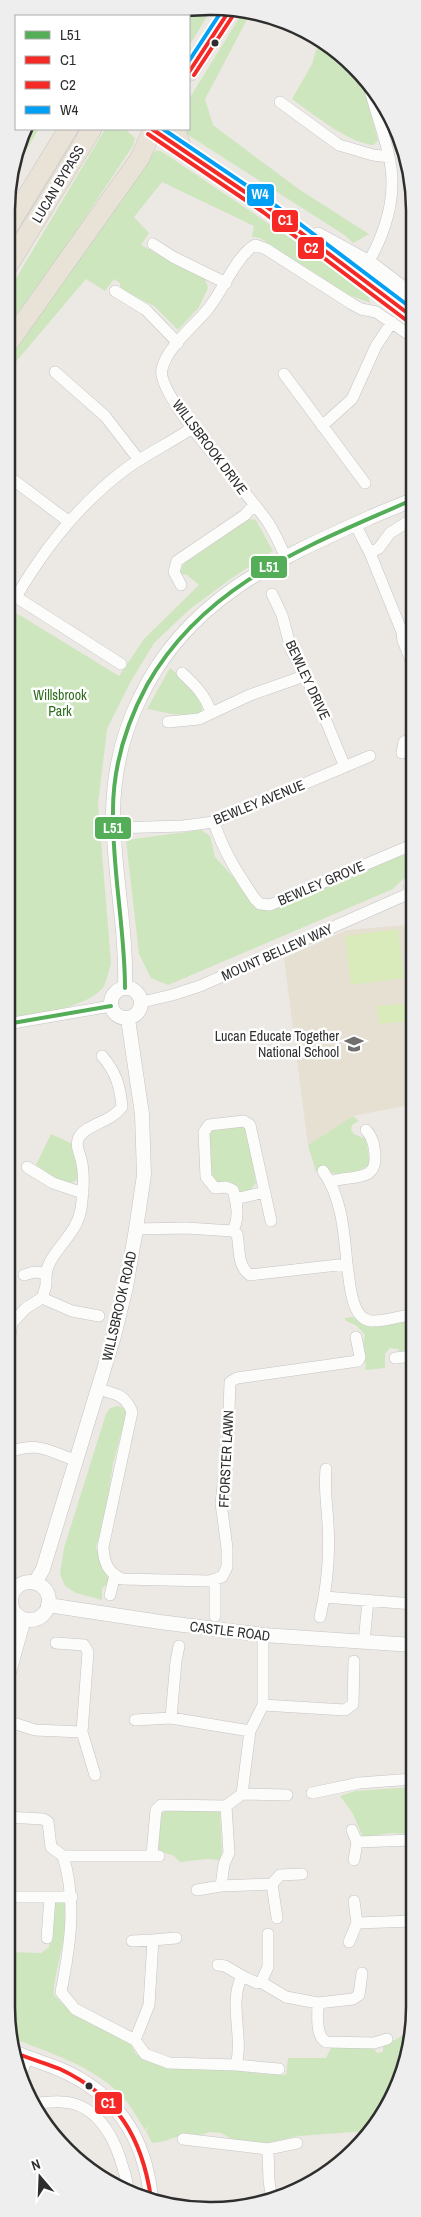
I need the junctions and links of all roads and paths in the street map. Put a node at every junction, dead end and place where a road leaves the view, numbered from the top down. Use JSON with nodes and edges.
{"nodes":[{"id":1,"x":226,"y":15,"type":"edge"},
{"id":2,"x":190,"y":70,"type":"edge"},
{"id":3,"x":280,"y":102,"type":"dead end"},
{"id":4,"x":374,"y":103,"type":"edge"},
{"id":5,"x":67,"y":130,"type":"edge"},
{"id":6,"x":91,"y":130,"type":"edge"},
{"id":7,"x":152,"y":130,"type":"edge"},
{"id":8,"x":153,"y":130,"type":"edge"},
{"id":9,"x":175,"y":130,"type":"edge"},
{"id":10,"x":183,"y":150,"type":"junction"},
{"id":11,"x":389,"y":157,"type":"junction"},
{"id":12,"x":267,"y":206,"type":"junction"},
{"id":13,"x":15,"y":216,"type":"edge"},
{"id":14,"x":153,"y":244,"type":"dead end"},
{"id":15,"x":15,"y":255,"type":"edge"},
{"id":16,"x":369,"y":263,"type":"junction"},
{"id":17,"x":360,"y":275,"type":"junction"},
{"id":18,"x":226,"y":283,"type":"junction"},
{"id":19,"x":115,"y":291,"type":"dead end"},
{"id":20,"x":406,"y":291,"type":"edge"},
{"id":21,"x":406,"y":312,"type":"edge"},
{"id":22,"x":392,"y":322,"type":"junction"},
{"id":23,"x":406,"y":332,"type":"edge"},
{"id":24,"x":15,"y":334,"type":"edge"},
{"id":25,"x":178,"y":343,"type":"junction"},
{"id":26,"x":55,"y":372,"type":"dead end"},
{"id":27,"x":284,"y":374,"type":"dead end"},
{"id":28,"x":322,"y":426,"type":"junction"},
{"id":29,"x":192,"y":428,"type":"junction"},
{"id":30,"x":140,"y":460,"type":"junction"},
{"id":31,"x":15,"y":481,"type":"edge"},
{"id":32,"x":365,"y":483,"type":"dead end"},
{"id":33,"x":406,"y":502,"type":"edge"},
{"id":34,"x":254,"y":505,"type":"junction"},
{"id":35,"x":68,"y":522,"type":"junction"},
{"id":36,"x":406,"y":523,"type":"edge"},
{"id":37,"x":354,"y":524,"type":"junction"},
{"id":38,"x":370,"y":553,"type":"junction"},
{"id":39,"x":286,"y":558,"type":"junction"},
{"id":40,"x":181,"y":585,"type":"dead end"},
{"id":41,"x":15,"y":593,"type":"edge"},
{"id":42,"x":272,"y":594,"type":"dead end"},
{"id":43,"x":15,"y":599,"type":"edge"},
{"id":44,"x":406,"y":630,"type":"edge"},
{"id":45,"x":402,"y":632,"type":"junction"},
{"id":46,"x":406,"y":648,"type":"edge"},
{"id":47,"x":121,"y":664,"type":"dead end"},
{"id":48,"x":182,"y":673,"type":"dead end"},
{"id":49,"x":304,"y":676,"type":"junction"},
{"id":50,"x":211,"y":713,"type":"junction"},
{"id":51,"x":168,"y":722,"type":"dead end"},
{"id":52,"x":406,"y":741,"type":"edge"},
{"id":53,"x":402,"y":753,"type":"dead end"},
{"id":54,"x":370,"y":756,"type":"dead end"},
{"id":55,"x":345,"y":767,"type":"junction"},
{"id":56,"x":214,"y":822,"type":"junction"},
{"id":57,"x":113,"y":828,"type":"junction"},
{"id":58,"x":406,"y":847,"type":"edge"},
{"id":59,"x":406,"y":889,"type":"edge"},
{"id":60,"x":125,"y":988,"type":"junction"},
{"id":61,"x":142,"y":1002,"type":"junction"},
{"id":62,"x":111,"y":1006,"type":"junction"},
{"id":63,"x":128,"y":1019,"type":"junction"},
{"id":64,"x":15,"y":1023,"type":"edge"},
{"id":65,"x":102,"y":1056,"type":"dead end"},
{"id":66,"x":366,"y":1130,"type":"dead end"},
{"id":67,"x":27,"y":1167,"type":"dead end"},
{"id":68,"x":323,"y":1171,"type":"dead end"},
{"id":69,"x":331,"y":1182,"type":"junction"},
{"id":70,"x":265,"y":1192,"type":"junction"},
{"id":71,"x":82,"y":1193,"type":"junction"},
{"id":72,"x":235,"y":1199,"type":"junction"},
{"id":73,"x":271,"y":1221,"type":"dead end"},
{"id":74,"x":136,"y":1229,"type":"junction"},
{"id":75,"x":232,"y":1230,"type":"junction"},
{"id":76,"x":348,"y":1264,"type":"junction"},
{"id":77,"x":45,"y":1274,"type":"junction"},
{"id":78,"x":24,"y":1275,"type":"dead end"},
{"id":79,"x":42,"y":1298,"type":"junction"},
{"id":80,"x":406,"y":1315,"type":"edge"},
{"id":81,"x":99,"y":1316,"type":"dead end"},
{"id":82,"x":15,"y":1320,"type":"edge"},
{"id":83,"x":356,"y":1337,"type":"dead end"},
{"id":84,"x":406,"y":1357,"type":"edge"},
{"id":85,"x":395,"y":1358,"type":"dead end"},
{"id":86,"x":98,"y":1389,"type":"junction"},
{"id":87,"x":15,"y":1450,"type":"edge"},
{"id":88,"x":75,"y":1460,"type":"junction"},
{"id":89,"x":326,"y":1469,"type":"dead end"},
{"id":90,"x":115,"y":1575,"type":"junction"},
{"id":91,"x":215,"y":1580,"type":"junction"},
{"id":92,"x":36,"y":1583,"type":"junction"},
{"id":93,"x":15,"y":1590,"type":"edge"},
{"id":94,"x":110,"y":1595,"type":"dead end"},
{"id":95,"x":325,"y":1597,"type":"junction"},
{"id":96,"x":368,"y":1601,"type":"junction"},
{"id":97,"x":406,"y":1604,"type":"edge"},
{"id":98,"x":48,"y":1605,"type":"junction"},
{"id":99,"x":15,"y":1612,"type":"edge"},
{"id":100,"x":216,"y":1616,"type":"dead end"},
{"id":101,"x":320,"y":1617,"type":"dead end"},
{"id":102,"x":24,"y":1619,"type":"junction"},
{"id":103,"x":263,"y":1635,"type":"junction"},
{"id":104,"x":364,"y":1642,"type":"junction"},
{"id":105,"x":56,"y":1643,"type":"dead end"},
{"id":106,"x":406,"y":1645,"type":"edge"},
{"id":107,"x":179,"y":1646,"type":"dead end"},
{"id":108,"x":15,"y":1649,"type":"edge"},
{"id":109,"x":354,"y":1661,"type":"dead end"},
{"id":110,"x":263,"y":1705,"type":"junction"},
{"id":111,"x":171,"y":1718,"type":"junction"},
{"id":112,"x":135,"y":1720,"type":"dead end"},
{"id":113,"x":15,"y":1724,"type":"edge"},
{"id":114,"x":250,"y":1731,"type":"junction"},
{"id":115,"x":82,"y":1732,"type":"junction"},
{"id":116,"x":96,"y":1775,"type":"dead end"},
{"id":117,"x":406,"y":1780,"type":"edge"},
{"id":118,"x":312,"y":1793,"type":"dead end"},
{"id":119,"x":242,"y":1794,"type":"junction"},
{"id":120,"x":288,"y":1795,"type":"dead end"},
{"id":121,"x":226,"y":1806,"type":"junction"},
{"id":122,"x":15,"y":1817,"type":"edge"},
{"id":123,"x":352,"y":1830,"type":"dead end"},
{"id":124,"x":406,"y":1840,"type":"edge"},
{"id":125,"x":357,"y":1842,"type":"junction"},
{"id":126,"x":63,"y":1856,"type":"junction"},
{"id":127,"x":354,"y":1860,"type":"dead end"},
{"id":128,"x":302,"y":1874,"type":"dead end"},
{"id":129,"x":272,"y":1884,"type":"junction"},
{"id":130,"x":221,"y":1886,"type":"junction"},
{"id":131,"x":197,"y":1890,"type":"dead end"},
{"id":132,"x":15,"y":1897,"type":"edge"},
{"id":133,"x":72,"y":1897,"type":"junction"},
{"id":134,"x":50,"y":1898,"type":"junction"},
{"id":135,"x":354,"y":1901,"type":"dead end"},
{"id":136,"x":277,"y":1918,"type":"dead end"},
{"id":137,"x":406,"y":1920,"type":"edge"},
{"id":138,"x":357,"y":1923,"type":"junction"},
{"id":139,"x":268,"y":1934,"type":"dead end"},
{"id":140,"x":47,"y":1938,"type":"dead end"},
{"id":141,"x":176,"y":1938,"type":"dead end"},
{"id":142,"x":153,"y":1940,"type":"junction"},
{"id":143,"x":132,"y":1941,"type":"dead end"},
{"id":144,"x":349,"y":1942,"type":"dead end"},
{"id":145,"x":218,"y":1965,"type":"dead end"},
{"id":146,"x":362,"y":1973,"type":"dead end"},
{"id":147,"x":242,"y":1976,"type":"junction"},
{"id":148,"x":262,"y":1982,"type":"junction"},
{"id":149,"x":318,"y":2004,"type":"junction"},
{"id":150,"x":387,"y":2039,"type":"dead end"},
{"id":151,"x":135,"y":2040,"type":"junction"},
{"id":152,"x":21,"y":2056,"type":"edge"},
{"id":153,"x":236,"y":2064,"type":"junction"},
{"id":154,"x":279,"y":2069,"type":"dead end"},
{"id":155,"x":40,"y":2103,"type":"edge"},
{"id":156,"x":183,"y":2139,"type":"dead end"},
{"id":157,"x":297,"y":2142,"type":"dead end"},
{"id":158,"x":268,"y":2149,"type":"junction"},
{"id":159,"x":128,"y":2184,"type":"edge"},
{"id":160,"x":151,"y":2193,"type":"edge"},
{"id":161,"x":271,"y":2193,"type":"edge"}],
"edges":[{"from":1,"to":2,"type":"highway"},
{"from":3,"to":11,"type":"street"},
{"from":4,"to":11,"type":"street"},
{"from":5,"to":13,"type":"highway","name":"LUCAN BYPASS"},
{"from":6,"to":15,"type":"highway","name":"LUCAN BYPASS"},
{"from":7,"to":24,"type":"highway"},
{"from":8,"to":10,"type":"main road"},
{"from":9,"to":10,"type":"highway"},
{"from":10,"to":12,"type":"main road"},
{"from":11,"to":16,"type":"street"},
{"from":12,"to":16,"type":"main road"},
{"from":12,"to":17,"type":"main road"},
{"from":14,"to":18,"type":"street"},
{"from":16,"to":17,"type":"street"},
{"from":16,"to":20,"type":"main road"},
{"from":17,"to":21,"type":"main road"},
{"from":18,"to":22,"type":"street","name":"WILLSBROOK DRIVE"},
{"from":18,"to":25,"type":"street","name":"WILLSBROOK DRIVE"},
{"from":19,"to":25,"type":"street"},
{"from":22,"to":23,"type":"street","name":"WILLSBROOK DRIVE"},
{"from":22,"to":28,"type":"street"},
{"from":25,"to":29,"type":"street","name":"WILLSBROOK DRIVE"},
{"from":26,"to":30,"type":"street"},
{"from":27,"to":28,"type":"street"},
{"from":28,"to":32,"type":"street"},
{"from":29,"to":30,"type":"street"},
{"from":29,"to":34,"type":"street","name":"WILLSBROOK DRIVE"},
{"from":30,"to":35,"type":"street"},
{"from":31,"to":35,"type":"street"},
{"from":33,"to":37,"type":"street"},
{"from":34,"to":39,"type":"street","name":"WILLSBROOK DRIVE"},
{"from":34,"to":40,"type":"street"},
{"from":35,"to":41,"type":"street"},
{"from":36,"to":38,"type":"street"},
{"from":37,"to":38,"type":"street"},
{"from":37,"to":39,"type":"street"},
{"from":38,"to":45,"type":"street"},
{"from":39,"to":57,"type":"street"},
{"from":42,"to":49,"type":"street","name":"BEWLEY DRIVE"},
{"from":43,"to":47,"type":"street"},
{"from":44,"to":45,"type":"street"},
{"from":45,"to":46,"type":"street"},
{"from":48,"to":50,"type":"street"},
{"from":49,"to":50,"type":"street"},
{"from":49,"to":55,"type":"street","name":"BEWLEY DRIVE"},
{"from":50,"to":51,"type":"street"},
{"from":52,"to":53,"type":"street"},
{"from":54,"to":55,"type":"street","name":"BEWLEY AVENUE"},
{"from":55,"to":56,"type":"street","name":"BEWLEY AVENUE"},
{"from":56,"to":57,"type":"street","name":"BEWLEY AVENUE"},
{"from":56,"to":58,"type":"street","name":"BEWLEY GROVE"},
{"from":57,"to":60,"type":"street"},
{"from":59,"to":61,"type":"street","name":"MOUNT BELLEW WAY"},
{"from":60,"to":61,"type":"street"},
{"from":60,"to":62,"type":"street"},
{"from":61,"to":63,"type":"street"},
{"from":62,"to":63,"type":"street"},
{"from":62,"to":64,"type":"street"},
{"from":63,"to":74,"type":"street","name":"WILLSBROOK ROAD"},
{"from":65,"to":71,"type":"street"},
{"from":66,"to":69,"type":"street"},
{"from":67,"to":71,"type":"street"},
{"from":68,"to":69,"type":"street"},
{"from":69,"to":76,"type":"street"},
{"from":70,"to":72,"type":"street"},
{"from":70,"to":72,"type":"street"},
{"from":70,"to":73,"type":"street"},
{"from":71,"to":77,"type":"street"},
{"from":72,"to":75,"type":"street"},
{"from":74,"to":75,"type":"street"},
{"from":74,"to":86,"type":"street","name":"WILLSBROOK ROAD"},
{"from":75,"to":76,"type":"street"},
{"from":76,"to":80,"type":"street"},
{"from":77,"to":78,"type":"street"},
{"from":77,"to":79,"type":"street"},
{"from":79,"to":81,"type":"street"},
{"from":79,"to":82,"type":"street"},
{"from":83,"to":91,"type":"street","name":"FFORSTER LAWN"},
{"from":84,"to":85,"type":"street"},
{"from":86,"to":88,"type":"street","name":"WILLSBROOK ROAD"},
{"from":86,"to":90,"type":"street"},
{"from":87,"to":88,"type":"street"},
{"from":88,"to":92,"type":"street","name":"WILLSBROOK ROAD"},
{"from":89,"to":95,"type":"street"},
{"from":90,"to":91,"type":"street"},
{"from":90,"to":94,"type":"street"},
{"from":91,"to":100,"type":"street"},
{"from":92,"to":93,"type":"street"},
{"from":92,"to":98,"type":"street"},
{"from":95,"to":96,"type":"street"},
{"from":95,"to":101,"type":"street"},
{"from":96,"to":97,"type":"street"},
{"from":96,"to":104,"type":"street"},
{"from":98,"to":102,"type":"street"},
{"from":98,"to":103,"type":"street","name":"CASTLE ROAD"},
{"from":99,"to":102,"type":"street"},
{"from":102,"to":108,"type":"street"},
{"from":103,"to":104,"type":"street","name":"CASTLE ROAD"},
{"from":103,"to":110,"type":"street"},
{"from":104,"to":106,"type":"street","name":"CASTLE ROAD"},
{"from":105,"to":115,"type":"street"},
{"from":107,"to":111,"type":"street"},
{"from":109,"to":110,"type":"street"},
{"from":110,"to":114,"type":"street"},
{"from":111,"to":112,"type":"street"},
{"from":111,"to":114,"type":"street"},
{"from":113,"to":115,"type":"street"},
{"from":114,"to":119,"type":"street"},
{"from":115,"to":116,"type":"street"},
{"from":117,"to":118,"type":"street"},
{"from":119,"to":120,"type":"street"},
{"from":119,"to":121,"type":"street"},
{"from":121,"to":126,"type":"street"},
{"from":121,"to":130,"type":"street"},
{"from":122,"to":126,"type":"street"},
{"from":123,"to":125,"type":"street"},
{"from":124,"to":125,"type":"street"},
{"from":125,"to":127,"type":"street"},
{"from":126,"to":133,"type":"street"},
{"from":128,"to":129,"type":"street"},
{"from":129,"to":130,"type":"street"},
{"from":129,"to":136,"type":"street"},
{"from":130,"to":131,"type":"street"},
{"from":132,"to":134,"type":"street"},
{"from":133,"to":134,"type":"street"},
{"from":133,"to":151,"type":"street"},
{"from":134,"to":140,"type":"street"},
{"from":135,"to":138,"type":"street"},
{"from":137,"to":138,"type":"street"},
{"from":138,"to":144,"type":"street"},
{"from":139,"to":148,"type":"street"},
{"from":141,"to":142,"type":"street"},
{"from":142,"to":143,"type":"street"},
{"from":142,"to":151,"type":"street"},
{"from":145,"to":147,"type":"street"},
{"from":146,"to":149,"type":"street"},
{"from":147,"to":148,"type":"street"},
{"from":147,"to":153,"type":"street"},
{"from":148,"to":149,"type":"street"},
{"from":149,"to":150,"type":"street"},
{"from":151,"to":153,"type":"street"},
{"from":152,"to":160,"type":"street"},
{"from":153,"to":154,"type":"street"},
{"from":155,"to":159,"type":"street"},
{"from":156,"to":158,"type":"street"},
{"from":157,"to":158,"type":"street"},
{"from":158,"to":161,"type":"street"}]}
